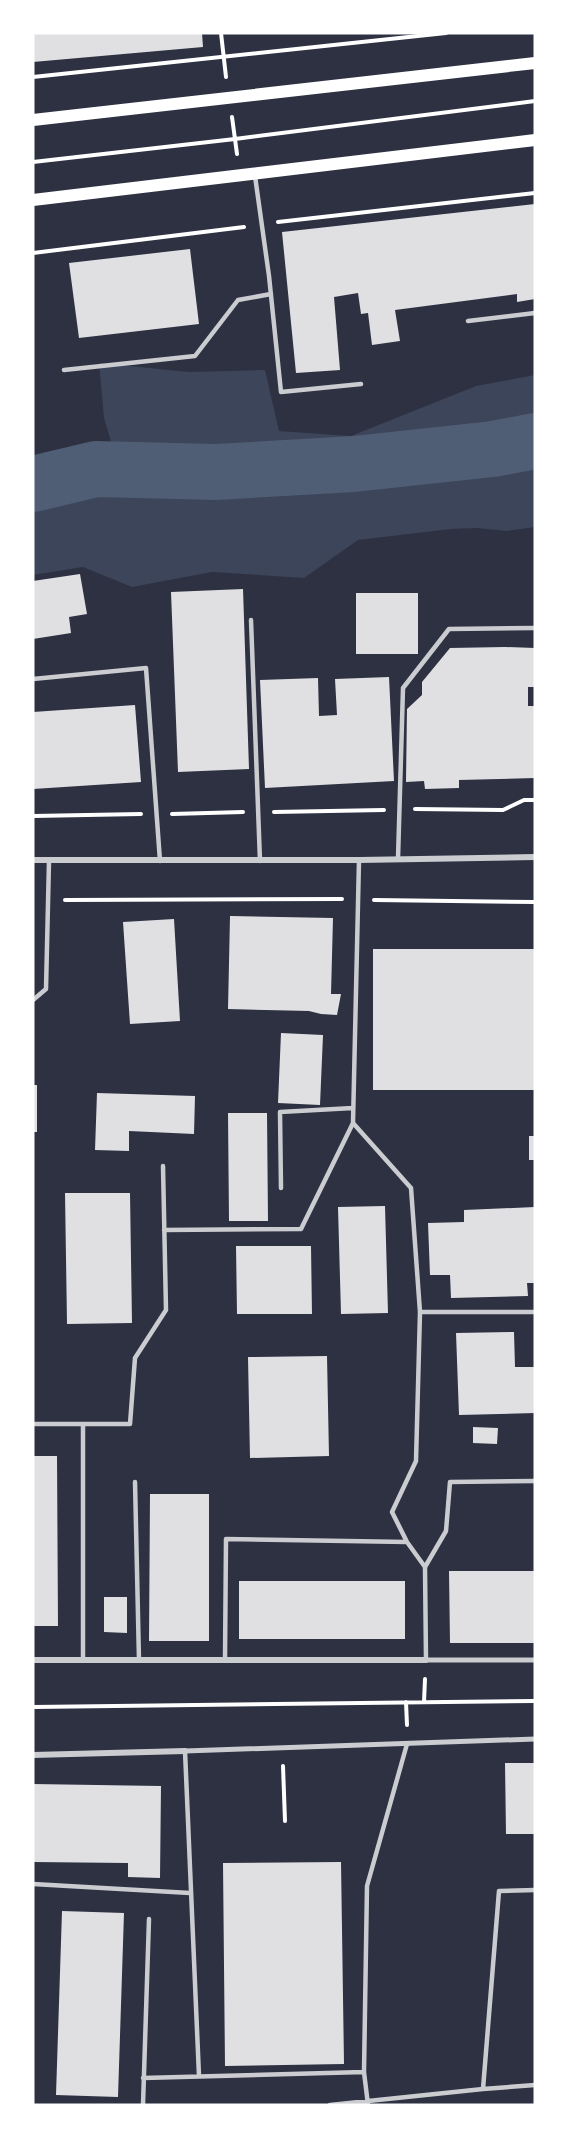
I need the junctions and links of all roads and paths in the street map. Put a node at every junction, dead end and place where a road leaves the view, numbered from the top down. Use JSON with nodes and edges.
{"nodes":[{"id":1,"x":221,"y":33,"type":"edge"},
{"id":2,"x":446,"y":33,"type":"edge"},
{"id":3,"x":224,"y":57,"type":"junction"},
{"id":4,"x":535,"y":63,"type":"edge"},
{"id":5,"x":33,"y":77,"type":"edge"},
{"id":6,"x":229,"y":98,"type":"junction"},
{"id":7,"x":535,"y":101,"type":"edge"},
{"id":8,"x":33,"y":120,"type":"edge"},
{"id":9,"x":235,"y":139,"type":"junction"},
{"id":10,"x":535,"y":140,"type":"edge"},
{"id":11,"x":33,"y":162,"type":"edge"},
{"id":12,"x":254,"y":173,"type":"junction"},
{"id":13,"x":239,"y":175,"type":"junction"},
{"id":14,"x":535,"y":193,"type":"edge"},
{"id":15,"x":33,"y":200,"type":"edge"},
{"id":16,"x":242,"y":217,"type":"dead end"},
{"id":17,"x":261,"y":224,"type":"junction"},
{"id":18,"x":242,"y":227,"type":"junction"},
{"id":19,"x":33,"y":253,"type":"edge"},
{"id":20,"x":271,"y":294,"type":"junction"},
{"id":21,"x":535,"y":313,"type":"edge"},
{"id":22,"x":468,"y":321,"type":"dead end"},
{"id":23,"x":64,"y":370,"type":"dead end"},
{"id":24,"x":361,"y":384,"type":"dead end"},
{"id":25,"x":251,"y":620,"type":"dead end"},
{"id":26,"x":535,"y":628,"type":"edge"},
{"id":27,"x":33,"y":679,"type":"edge"},
{"id":28,"x":535,"y":800,"type":"edge"},
{"id":29,"x":399,"y":809,"type":"junction"},
{"id":30,"x":258,"y":812,"type":"junction"},
{"id":31,"x":157,"y":814,"type":"junction"},
{"id":32,"x":33,"y":816,"type":"edge"},
{"id":33,"x":535,"y":857,"type":"edge"},
{"id":34,"x":398,"y":859,"type":"junction"},
{"id":35,"x":359,"y":860,"type":"junction"},
{"id":36,"x":33,"y":861,"type":"edge"},
{"id":37,"x":49,"y":861,"type":"junction"},
{"id":38,"x":160,"y":861,"type":"junction"},
{"id":39,"x":260,"y":861,"type":"junction"},
{"id":40,"x":358,"y":899,"type":"junction"},
{"id":41,"x":48,"y":900,"type":"junction"},
{"id":42,"x":535,"y":902,"type":"edge"},
{"id":43,"x":33,"y":1000,"type":"edge"},
{"id":44,"x":353,"y":1108,"type":"junction"},
{"id":45,"x":353,"y":1124,"type":"junction"},
{"id":46,"x":163,"y":1166,"type":"dead end"},
{"id":47,"x":281,"y":1188,"type":"dead end"},
{"id":48,"x":164,"y":1230,"type":"junction"},
{"id":49,"x":420,"y":1312,"type":"junction"},
{"id":50,"x":535,"y":1312,"type":"edge"},
{"id":51,"x":33,"y":1424,"type":"edge"},
{"id":52,"x":83,"y":1424,"type":"junction"},
{"id":53,"x":535,"y":1481,"type":"edge"},
{"id":54,"x":135,"y":1482,"type":"dead end"},
{"id":55,"x":407,"y":1542,"type":"junction"},
{"id":56,"x":425,"y":1566,"type":"junction"},
{"id":57,"x":33,"y":1659,"type":"edge"},
{"id":58,"x":225,"y":1659,"type":"junction"},
{"id":59,"x":83,"y":1660,"type":"junction"},
{"id":60,"x":139,"y":1660,"type":"junction"},
{"id":61,"x":426,"y":1660,"type":"junction"},
{"id":62,"x":535,"y":1660,"type":"edge"},
{"id":63,"x":535,"y":1701,"type":"edge"},
{"id":64,"x":33,"y":1707,"type":"edge"},
{"id":65,"x":535,"y":1739,"type":"edge"},
{"id":66,"x":407,"y":1744,"type":"junction"},
{"id":67,"x":185,"y":1751,"type":"junction"},
{"id":68,"x":33,"y":1755,"type":"edge"},
{"id":69,"x":283,"y":1759,"type":"dead end"},
{"id":70,"x":285,"y":1821,"type":"dead end"},
{"id":71,"x":33,"y":1884,"type":"edge"},
{"id":72,"x":535,"y":1890,"type":"edge"},
{"id":73,"x":190,"y":1893,"type":"junction"},
{"id":74,"x":149,"y":1919,"type":"dead end"},
{"id":75,"x":364,"y":2072,"type":"junction"},
{"id":76,"x":199,"y":2076,"type":"junction"},
{"id":77,"x":143,"y":2078,"type":"junction"},
{"id":78,"x":535,"y":2085,"type":"edge"},
{"id":79,"x":483,"y":2089,"type":"junction"},
{"id":80,"x":368,"y":2103,"type":"edge"},
{"id":81,"x":142,"y":2105,"type":"edge"},
{"id":82,"x":330,"y":2105,"type":"edge"}],
"edges":[{"from":1,"to":3,"type":"path"},
{"from":2,"to":3,"type":"path"},
{"from":3,"to":5,"type":"path"},
{"from":3,"to":6,"type":"path"},
{"from":4,"to":6,"type":"main road"},
{"from":6,"to":8,"type":"main road"},
{"from":6,"to":9,"type":"path"},
{"from":7,"to":9,"type":"path"},
{"from":9,"to":11,"type":"path"},
{"from":9,"to":13,"type":"path"},
{"from":10,"to":12,"type":"main road"},
{"from":12,"to":13,"type":"main road"},
{"from":12,"to":17,"type":"lane"},
{"from":13,"to":15,"type":"main road"},
{"from":14,"to":17,"type":"path"},
{"from":16,"to":18,"type":"path"},
{"from":17,"to":18,"type":"path"},
{"from":17,"to":20,"type":"lane"},
{"from":18,"to":19,"type":"path"},
{"from":20,"to":23,"type":"lane"},
{"from":20,"to":24,"type":"lane"},
{"from":21,"to":22,"type":"lane"},
{"from":25,"to":30,"type":"lane"},
{"from":26,"to":29,"type":"lane"},
{"from":27,"to":31,"type":"lane"},
{"from":28,"to":29,"type":"path"},
{"from":29,"to":30,"type":"path"},
{"from":29,"to":34,"type":"lane"},
{"from":30,"to":31,"type":"path"},
{"from":30,"to":39,"type":"lane"},
{"from":31,"to":32,"type":"path"},
{"from":31,"to":38,"type":"lane"},
{"from":33,"to":34,"type":"street"},
{"from":34,"to":35,"type":"street"},
{"from":35,"to":39,"type":"street"},
{"from":35,"to":40,"type":"lane"},
{"from":36,"to":37,"type":"street"},
{"from":37,"to":38,"type":"street"},
{"from":37,"to":41,"type":"lane"},
{"from":38,"to":39,"type":"street"},
{"from":40,"to":41,"type":"path"},
{"from":40,"to":42,"type":"path"},
{"from":40,"to":44,"type":"lane"},
{"from":41,"to":43,"type":"lane"},
{"from":44,"to":45,"type":"lane"},
{"from":44,"to":47,"type":"lane"},
{"from":45,"to":48,"type":"lane"},
{"from":45,"to":49,"type":"lane"},
{"from":46,"to":48,"type":"lane"},
{"from":48,"to":52,"type":"lane"},
{"from":49,"to":50,"type":"lane"},
{"from":49,"to":55,"type":"lane"},
{"from":51,"to":52,"type":"lane"},
{"from":52,"to":59,"type":"lane"},
{"from":53,"to":56,"type":"lane"},
{"from":54,"to":60,"type":"lane"},
{"from":55,"to":56,"type":"lane"},
{"from":55,"to":58,"type":"lane"},
{"from":56,"to":61,"type":"lane"},
{"from":57,"to":59,"type":"street"},
{"from":58,"to":60,"type":"street"},
{"from":58,"to":61,"type":"street"},
{"from":59,"to":60,"type":"street"},
{"from":61,"to":62,"type":"street"},
{"from":63,"to":64,"type":"path"},
{"from":65,"to":66,"type":"street"},
{"from":66,"to":67,"type":"street"},
{"from":66,"to":75,"type":"lane"},
{"from":67,"to":68,"type":"street"},
{"from":67,"to":73,"type":"lane"},
{"from":69,"to":70,"type":"path"},
{"from":71,"to":73,"type":"lane"},
{"from":72,"to":79,"type":"lane"},
{"from":73,"to":76,"type":"lane"},
{"from":74,"to":77,"type":"lane"},
{"from":75,"to":76,"type":"lane"},
{"from":75,"to":80,"type":"lane"},
{"from":76,"to":77,"type":"lane"},
{"from":77,"to":81,"type":"lane"},
{"from":78,"to":79,"type":"lane"},
{"from":79,"to":80,"type":"lane"},
{"from":80,"to":82,"type":"lane"}]}
